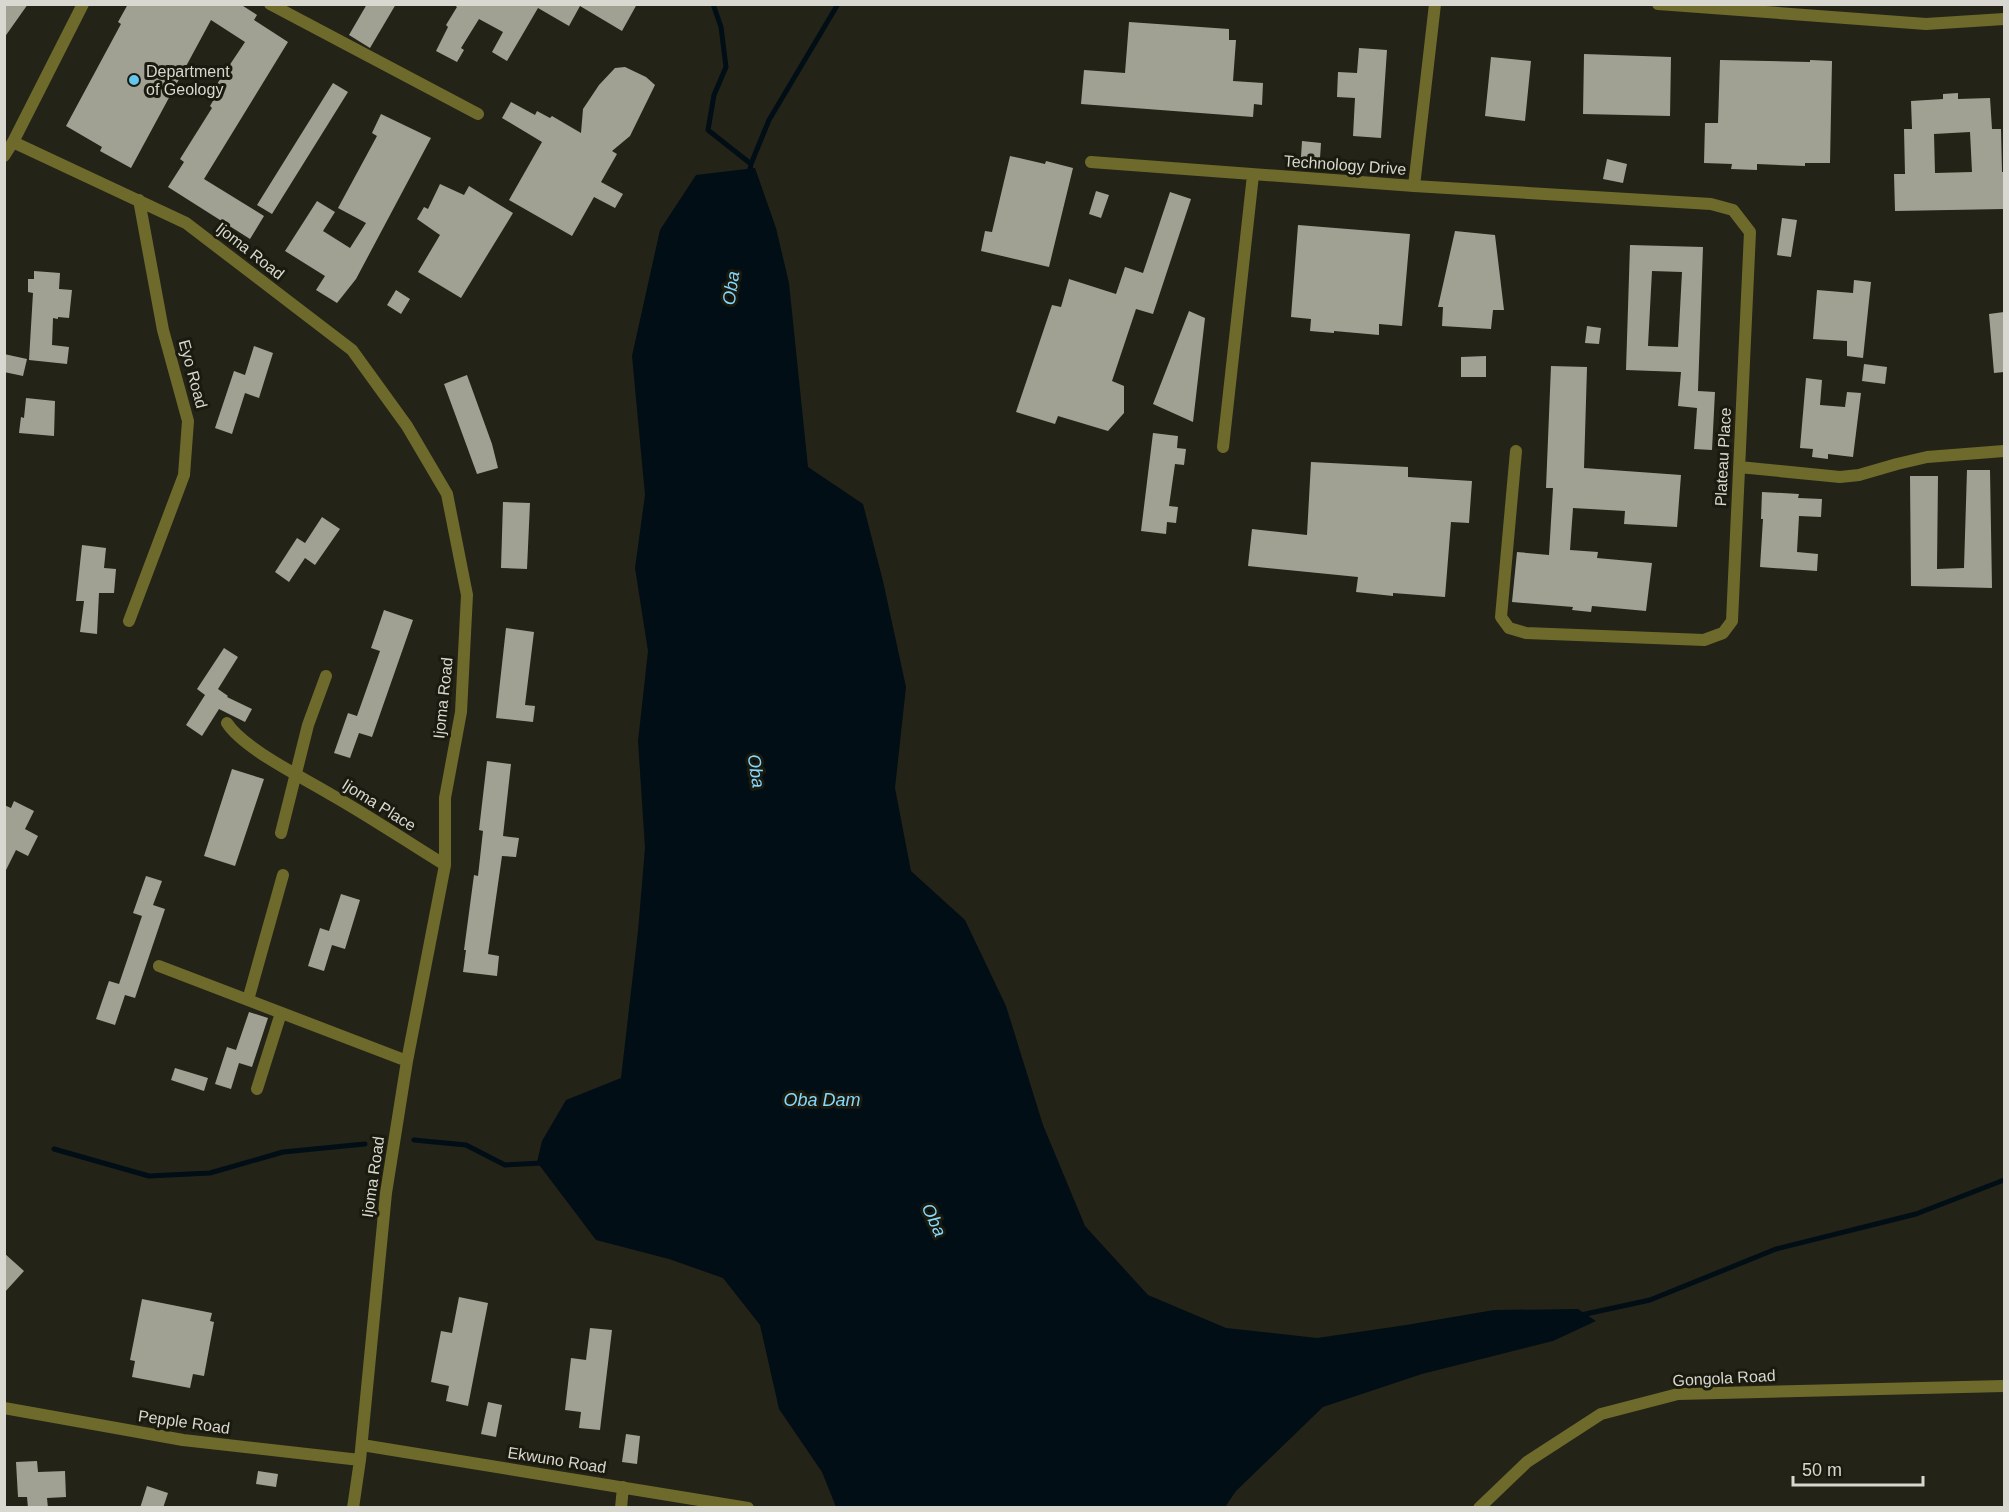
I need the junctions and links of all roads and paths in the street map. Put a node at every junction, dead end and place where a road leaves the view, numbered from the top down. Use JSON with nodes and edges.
{"nodes":[{"id":1,"x":83,"y":4,"type":"edge"},
{"id":2,"x":270,"y":4,"type":"edge"},
{"id":3,"x":1435,"y":4,"type":"edge"},
{"id":4,"x":1658,"y":4,"type":"edge"},
{"id":5,"x":2004,"y":19,"type":"edge"},
{"id":6,"x":478,"y":114,"type":"dead end"},
{"id":7,"x":13,"y":142,"type":"junction"},
{"id":8,"x":4,"y":156,"type":"edge"},
{"id":9,"x":1091,"y":162,"type":"dead end"},
{"id":10,"x":1253,"y":174,"type":"junction"},
{"id":11,"x":1414,"y":186,"type":"junction"},
{"id":12,"x":139,"y":200,"type":"junction"},
{"id":13,"x":1223,"y":447,"type":"dead end"},
{"id":14,"x":1516,"y":451,"type":"dead end"},
{"id":15,"x":2004,"y":451,"type":"edge"},
{"id":16,"x":1739,"y":467,"type":"junction"},
{"id":17,"x":129,"y":621,"type":"dead end"},
{"id":18,"x":326,"y":676,"type":"dead end"},
{"id":19,"x":227,"y":723,"type":"dead end"},
{"id":20,"x":296,"y":775,"type":"junction"},
{"id":21,"x":281,"y":833,"type":"dead end"},
{"id":22,"x":445,"y":865,"type":"junction"},
{"id":23,"x":283,"y":875,"type":"dead end"},
{"id":24,"x":159,"y":966,"type":"dead end"},
{"id":25,"x":248,"y":1000,"type":"junction"},
{"id":26,"x":281,"y":1013,"type":"junction"},
{"id":27,"x":407,"y":1061,"type":"junction"},
{"id":28,"x":257,"y":1089,"type":"dead end"},
{"id":29,"x":2004,"y":1386,"type":"edge"},
{"id":30,"x":4,"y":1408,"type":"edge"},
{"id":31,"x":362,"y":1445,"type":"junction"},
{"id":32,"x":360,"y":1460,"type":"junction"},
{"id":33,"x":623,"y":1487,"type":"junction"},
{"id":34,"x":353,"y":1508,"type":"edge"},
{"id":35,"x":621,"y":1508,"type":"edge"},
{"id":36,"x":748,"y":1508,"type":"edge"},
{"id":37,"x":1479,"y":1508,"type":"edge"}],
"edges":[{"from":1,"to":7,"type":"street"},
{"from":2,"to":6,"type":"street"},
{"from":3,"to":11,"type":"street","name":"Technology Drive"},
{"from":4,"to":5,"type":"street"},
{"from":7,"to":8,"type":"street"},
{"from":7,"to":12,"type":"street","name":"Ijoma Road"},
{"from":9,"to":10,"type":"street","name":"Technology Drive"},
{"from":10,"to":11,"type":"street","name":"Technology Drive"},
{"from":10,"to":13,"type":"street"},
{"from":11,"to":16,"type":"street","name":"Plateau Place"},
{"from":12,"to":17,"type":"street","name":"Eyo Road"},
{"from":12,"to":22,"type":"street","name":"Ijoma Road"},
{"from":14,"to":16,"type":"street","name":"Plateau Place"},
{"from":15,"to":16,"type":"street"},
{"from":18,"to":20,"type":"street"},
{"from":19,"to":20,"type":"street","name":"Ijoma Place"},
{"from":20,"to":21,"type":"street"},
{"from":20,"to":22,"type":"street","name":"Ijoma Place"},
{"from":22,"to":27,"type":"street","name":"Ijoma Road"},
{"from":23,"to":25,"type":"street"},
{"from":24,"to":25,"type":"street"},
{"from":25,"to":26,"type":"street"},
{"from":26,"to":27,"type":"street"},
{"from":26,"to":28,"type":"street"},
{"from":27,"to":31,"type":"street","name":"Ijoma Road"},
{"from":29,"to":37,"type":"street","name":"Gongola Road"},
{"from":30,"to":32,"type":"street","name":"Pepple Road"},
{"from":31,"to":32,"type":"street","name":"Ijoma Road"},
{"from":31,"to":33,"type":"street","name":"Ekwuno Road"},
{"from":32,"to":34,"type":"street","name":"Ijoma Road"},
{"from":33,"to":35,"type":"street"},
{"from":33,"to":36,"type":"street","name":"Ekwuno Road"}]}
